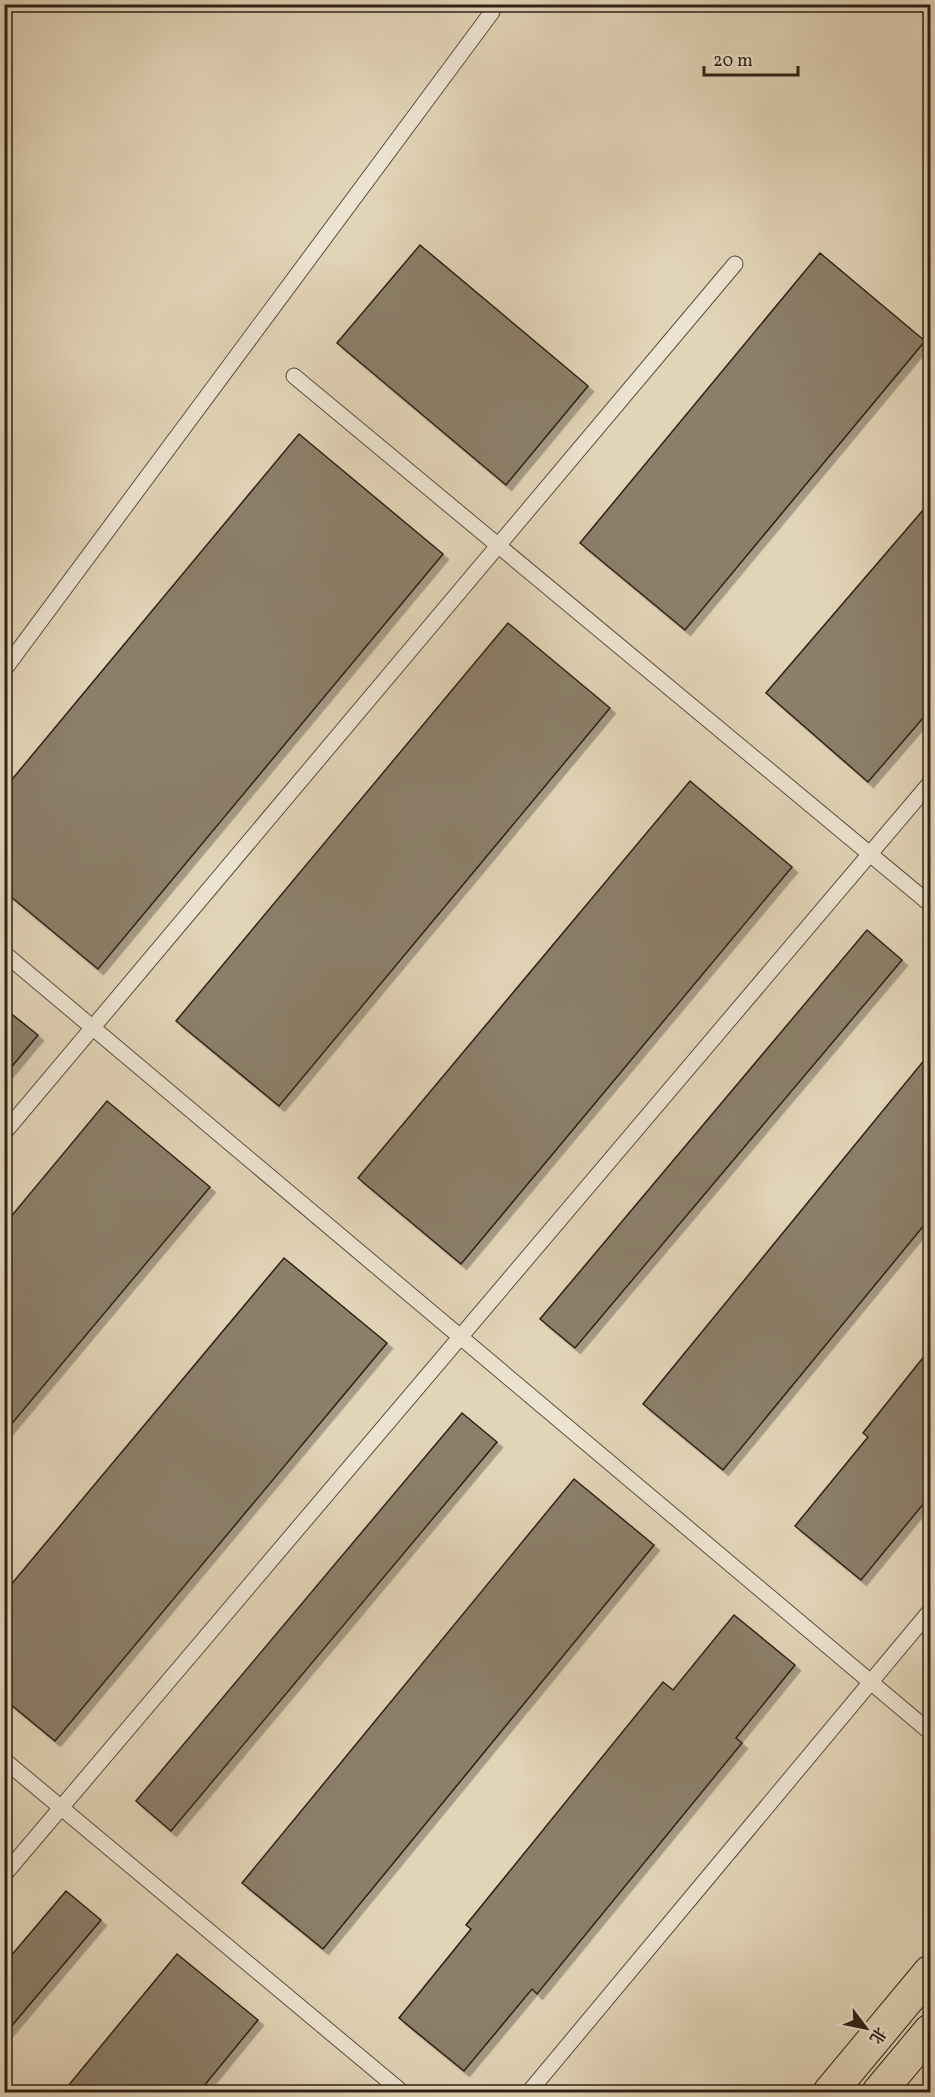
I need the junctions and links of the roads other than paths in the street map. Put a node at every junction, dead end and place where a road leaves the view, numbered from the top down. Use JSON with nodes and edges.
{"nodes":[{"id":1,"x":492,"y":12,"type":"dead end"},
{"id":2,"x":735,"y":264,"type":"dead end"},
{"id":3,"x":294,"y":376,"type":"dead end"},
{"id":4,"x":498,"y":546,"type":"junction"},
{"id":5,"x":4,"y":670,"type":"edge"},
{"id":6,"x":930,"y":783,"type":"edge"},
{"id":7,"x":871,"y":854,"type":"junction"},
{"id":8,"x":930,"y":904,"type":"edge"},
{"id":9,"x":4,"y":953,"type":"edge"},
{"id":10,"x":93,"y":1028,"type":"junction"},
{"id":11,"x":4,"y":1133,"type":"edge"},
{"id":12,"x":461,"y":1336,"type":"junction"},
{"id":13,"x":930,"y":1611,"type":"edge"},
{"id":14,"x":871,"y":1682,"type":"junction"},
{"id":15,"x":930,"y":1732,"type":"edge"},
{"id":16,"x":4,"y":1760,"type":"edge"},
{"id":17,"x":62,"y":1808,"type":"junction"},
{"id":18,"x":4,"y":1875,"type":"edge"},
{"id":19,"x":930,"y":1972,"type":"edge"},
{"id":20,"x":930,"y":2031,"type":"edge"},
{"id":21,"x":402,"y":2092,"type":"edge"},
{"id":22,"x":529,"y":2092,"type":"edge"},
{"id":23,"x":830,"y":2092,"type":"edge"},
{"id":24,"x":879,"y":2092,"type":"edge"}],
"edges":[{"from":1,"to":5,"type":"lane"},
{"from":2,"to":4,"type":"lane"},
{"from":3,"to":4,"type":"lane"},
{"from":4,"to":7,"type":"lane"},
{"from":4,"to":10,"type":"lane"},
{"from":6,"to":7,"type":"lane"},
{"from":7,"to":8,"type":"lane"},
{"from":7,"to":12,"type":"lane"},
{"from":9,"to":10,"type":"lane"},
{"from":10,"to":11,"type":"lane"},
{"from":10,"to":12,"type":"lane"},
{"from":12,"to":14,"type":"lane"},
{"from":12,"to":17,"type":"lane"},
{"from":13,"to":14,"type":"lane"},
{"from":14,"to":15,"type":"lane"},
{"from":14,"to":22,"type":"lane"},
{"from":16,"to":17,"type":"lane"},
{"from":17,"to":18,"type":"lane"},
{"from":17,"to":21,"type":"lane"},
{"from":19,"to":23,"type":"highway"},
{"from":20,"to":24,"type":"highway"}]}
